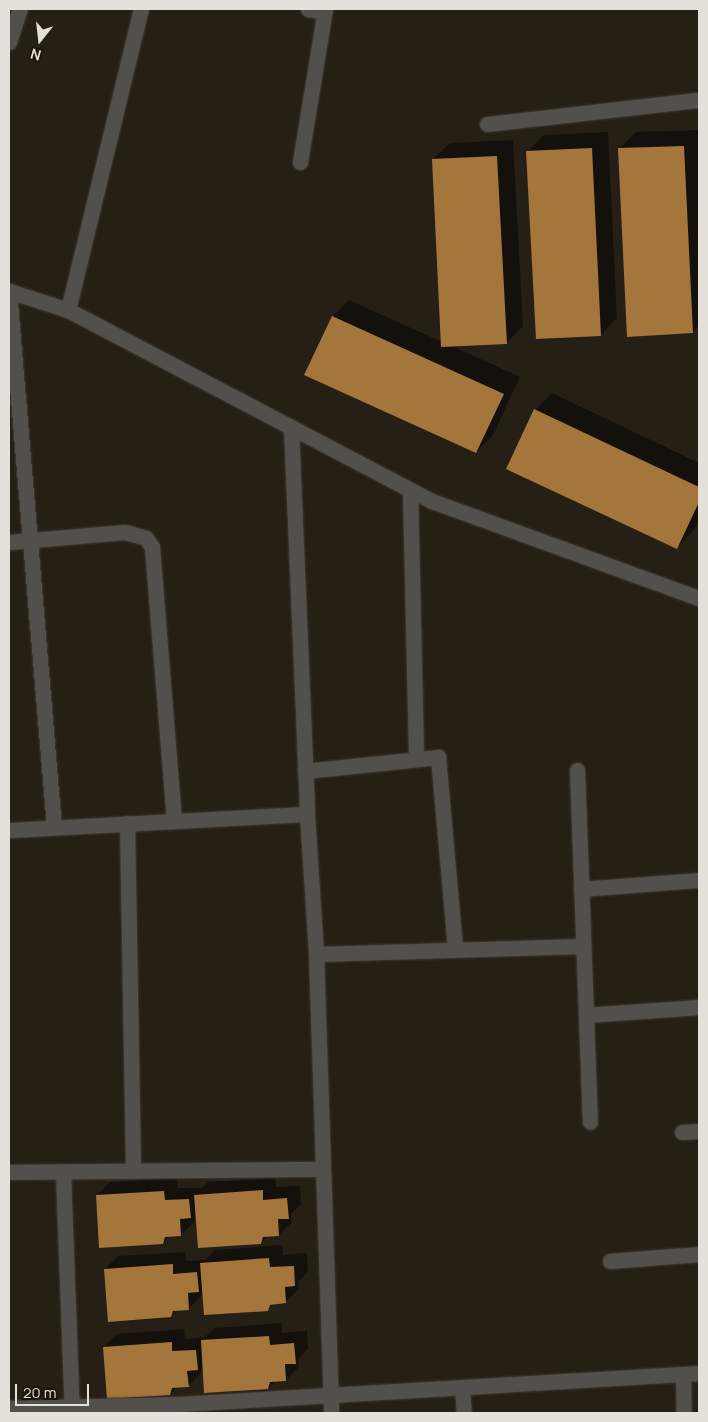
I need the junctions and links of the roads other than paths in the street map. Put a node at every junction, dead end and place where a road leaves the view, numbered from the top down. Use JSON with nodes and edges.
{"nodes":[{"id":1,"x":20,"y":9,"type":"edge"},
{"id":2,"x":141,"y":9,"type":"edge"},
{"id":3,"x":308,"y":9,"type":"edge"},
{"id":4,"x":325,"y":10,"type":"edge"},
{"id":5,"x":9,"y":42,"type":"edge"},
{"id":6,"x":699,"y":100,"type":"edge"},
{"id":7,"x":487,"y":124,"type":"dead end"},
{"id":8,"x":300,"y":162,"type":"dead end"},
{"id":9,"x":9,"y":291,"type":"edge"},
{"id":10,"x":68,"y":310,"type":"junction"},
{"id":11,"x":291,"y":427,"type":"junction"},
{"id":12,"x":410,"y":490,"type":"junction"},
{"id":13,"x":30,"y":540,"type":"junction"},
{"id":14,"x":9,"y":542,"type":"edge"},
{"id":15,"x":699,"y":598,"type":"edge"},
{"id":16,"x":416,"y":759,"type":"junction"},
{"id":17,"x":577,"y":770,"type":"dead end"},
{"id":18,"x":305,"y":771,"type":"junction"},
{"id":19,"x":307,"y":814,"type":"junction"},
{"id":20,"x":174,"y":821,"type":"junction"},
{"id":21,"x":127,"y":823,"type":"junction"},
{"id":22,"x":54,"y":827,"type":"junction"},
{"id":23,"x":9,"y":830,"type":"edge"},
{"id":24,"x":699,"y":880,"type":"edge"},
{"id":25,"x":581,"y":889,"type":"junction"},
{"id":26,"x":583,"y":946,"type":"junction"},
{"id":27,"x":455,"y":948,"type":"junction"},
{"id":28,"x":316,"y":954,"type":"junction"},
{"id":29,"x":699,"y":1007,"type":"edge"},
{"id":30,"x":586,"y":1015,"type":"junction"},
{"id":31,"x":590,"y":1122,"type":"dead end"},
{"id":32,"x":699,"y":1131,"type":"edge"},
{"id":33,"x":682,"y":1132,"type":"dead end"},
{"id":34,"x":321,"y":1169,"type":"junction"},
{"id":35,"x":133,"y":1171,"type":"junction"},
{"id":36,"x":9,"y":1172,"type":"edge"},
{"id":37,"x":63,"y":1172,"type":"junction"},
{"id":38,"x":699,"y":1254,"type":"edge"},
{"id":39,"x":610,"y":1261,"type":"dead end"},
{"id":40,"x":699,"y":1373,"type":"edge"},
{"id":41,"x":683,"y":1374,"type":"junction"},
{"id":42,"x":462,"y":1386,"type":"junction"},
{"id":43,"x":330,"y":1394,"type":"junction"},
{"id":44,"x":181,"y":1409,"type":"edge"},
{"id":45,"x":10,"y":1410,"type":"edge"},
{"id":46,"x":72,"y":1410,"type":"edge"},
{"id":47,"x":331,"y":1413,"type":"edge"},
{"id":48,"x":464,"y":1413,"type":"edge"},
{"id":49,"x":684,"y":1413,"type":"edge"}],
"edges":[{"from":1,"to":5,"type":"street"},
{"from":2,"to":10,"type":"street"},
{"from":3,"to":4,"type":"street"},
{"from":4,"to":8,"type":"street"},
{"from":6,"to":7,"type":"street"},
{"from":9,"to":10,"type":"street"},
{"from":9,"to":13,"type":"street"},
{"from":10,"to":11,"type":"street"},
{"from":11,"to":12,"type":"street"},
{"from":11,"to":18,"type":"street"},
{"from":12,"to":15,"type":"street"},
{"from":12,"to":16,"type":"street"},
{"from":13,"to":14,"type":"street"},
{"from":13,"to":20,"type":"street"},
{"from":13,"to":22,"type":"street"},
{"from":16,"to":18,"type":"street"},
{"from":16,"to":27,"type":"street"},
{"from":17,"to":25,"type":"street"},
{"from":18,"to":19,"type":"street"},
{"from":19,"to":20,"type":"street"},
{"from":19,"to":28,"type":"street"},
{"from":20,"to":21,"type":"street"},
{"from":21,"to":22,"type":"street"},
{"from":21,"to":35,"type":"street"},
{"from":22,"to":23,"type":"street"},
{"from":24,"to":25,"type":"street"},
{"from":25,"to":26,"type":"street"},
{"from":26,"to":27,"type":"street"},
{"from":26,"to":30,"type":"street"},
{"from":27,"to":28,"type":"street"},
{"from":28,"to":34,"type":"street"},
{"from":29,"to":30,"type":"street"},
{"from":30,"to":31,"type":"street"},
{"from":32,"to":33,"type":"street"},
{"from":34,"to":35,"type":"street"},
{"from":34,"to":43,"type":"street"},
{"from":35,"to":37,"type":"street"},
{"from":36,"to":37,"type":"street"},
{"from":37,"to":46,"type":"street"},
{"from":38,"to":39,"type":"street"},
{"from":40,"to":41,"type":"street"},
{"from":41,"to":42,"type":"street"},
{"from":41,"to":49,"type":"street"},
{"from":42,"to":43,"type":"street"},
{"from":42,"to":48,"type":"street"},
{"from":43,"to":44,"type":"street"},
{"from":43,"to":47,"type":"street"},
{"from":44,"to":46,"type":"street"},
{"from":45,"to":46,"type":"street"}]}
